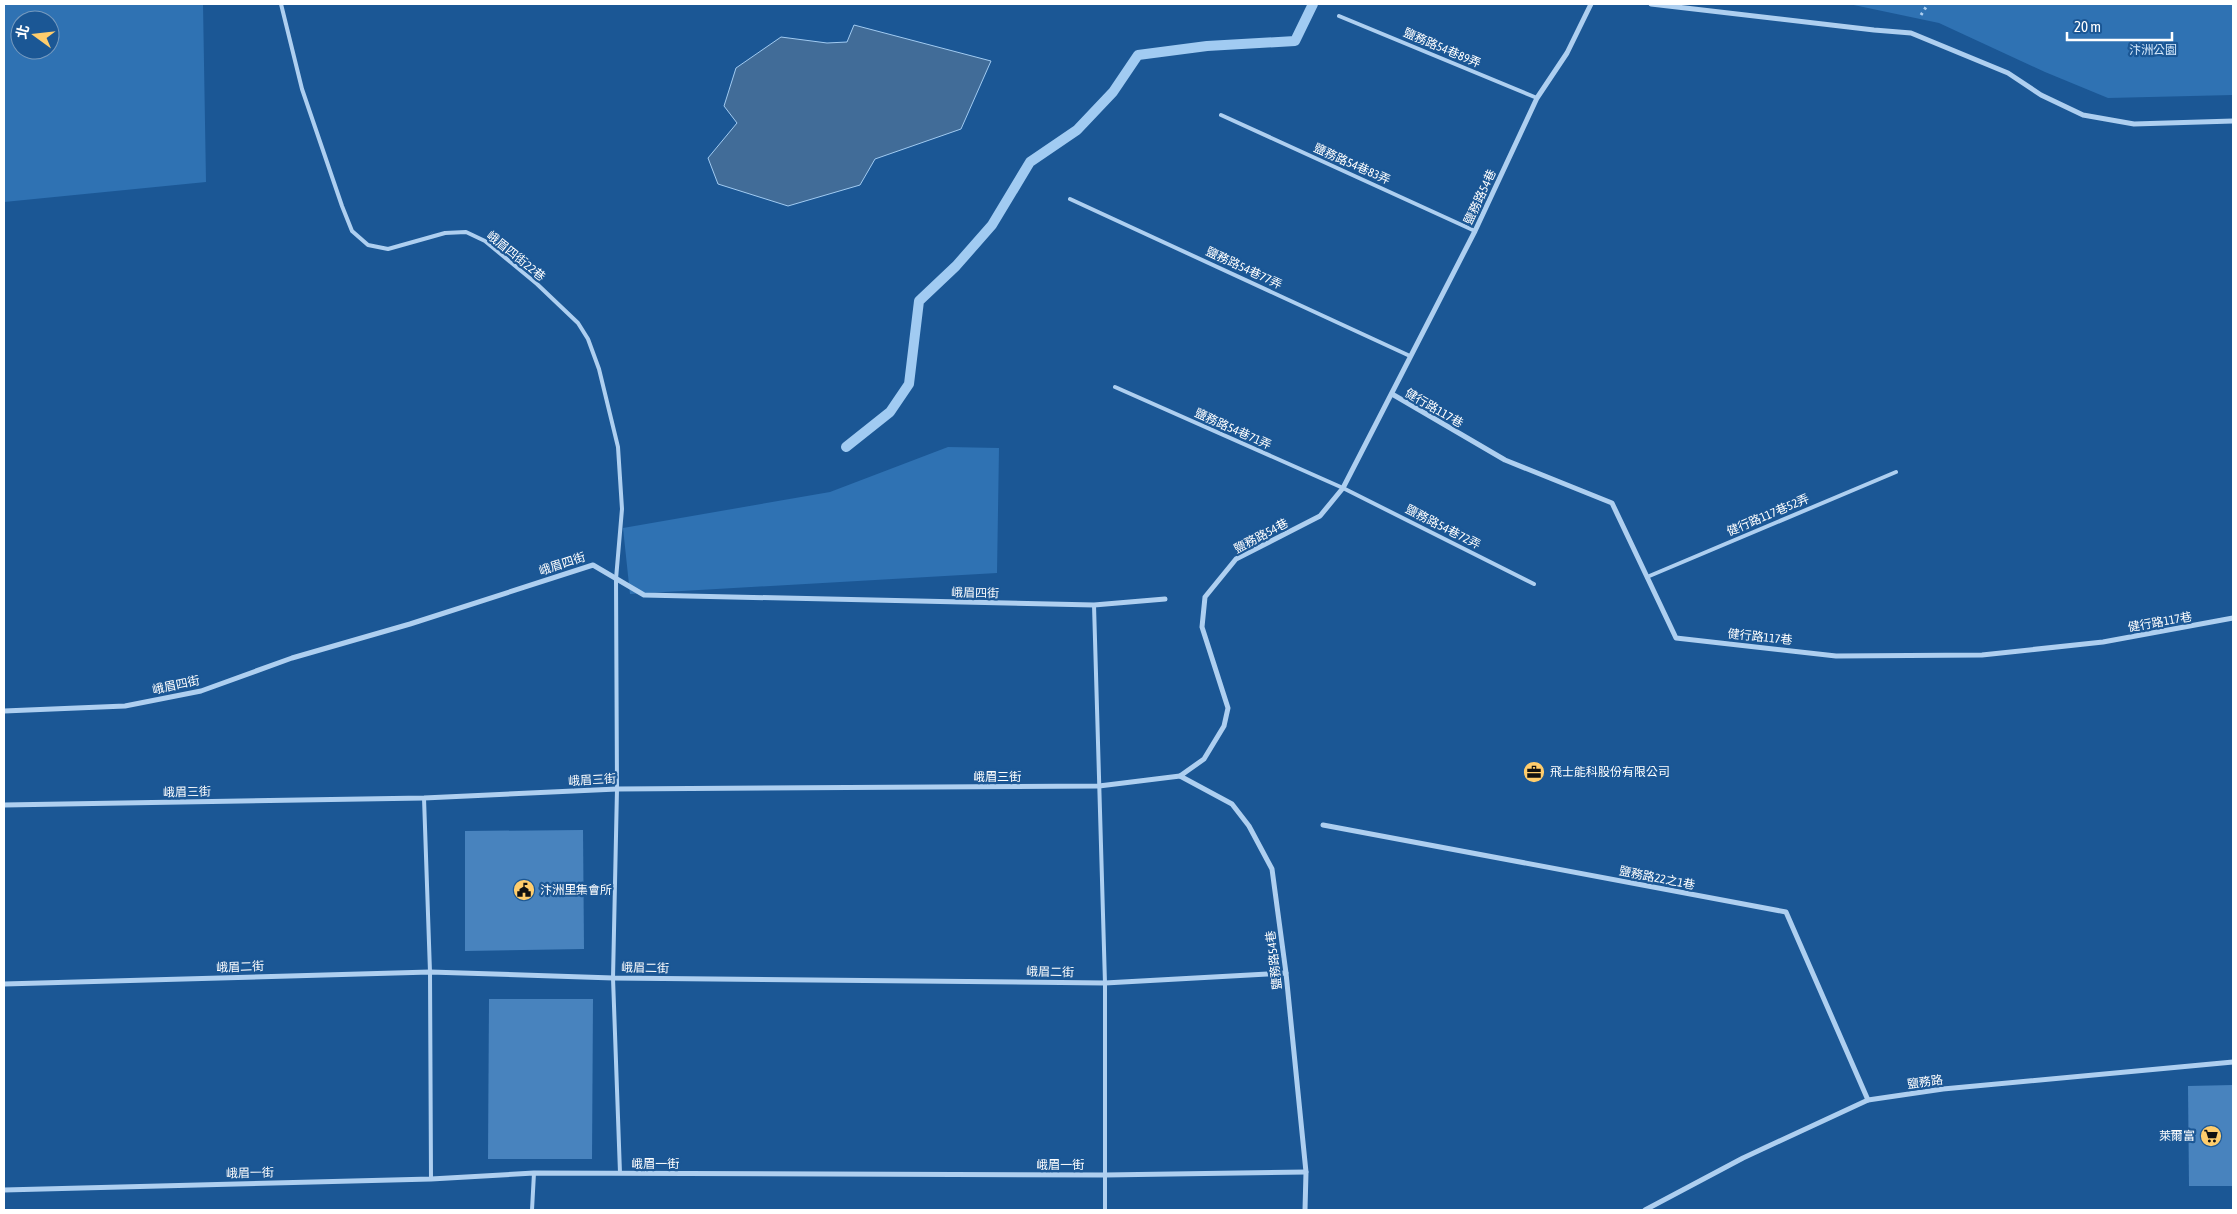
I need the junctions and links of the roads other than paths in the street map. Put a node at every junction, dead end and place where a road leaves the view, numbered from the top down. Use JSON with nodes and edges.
{"nodes":[{"id":1,"x":281,"y":4,"type":"edge"},
{"id":2,"x":1591,"y":4,"type":"edge"},
{"id":3,"x":1651,"y":4,"type":"edge"},
{"id":4,"x":1339,"y":16,"type":"dead end"},
{"id":5,"x":1537,"y":98,"type":"junction"},
{"id":6,"x":1221,"y":115,"type":"dead end"},
{"id":7,"x":2233,"y":122,"type":"edge"},
{"id":8,"x":1070,"y":199,"type":"dead end"},
{"id":9,"x":1475,"y":231,"type":"junction"},
{"id":10,"x":1410,"y":356,"type":"junction"},
{"id":11,"x":1115,"y":387,"type":"dead end"},
{"id":12,"x":1392,"y":394,"type":"junction"},
{"id":13,"x":1896,"y":472,"type":"dead end"},
{"id":14,"x":1343,"y":488,"type":"junction"},
{"id":15,"x":1647,"y":577,"type":"junction"},
{"id":16,"x":616,"y":579,"type":"junction"},
{"id":17,"x":1534,"y":584,"type":"dead end"},
{"id":18,"x":1165,"y":599,"type":"dead end"},
{"id":19,"x":1094,"y":605,"type":"junction"},
{"id":20,"x":2233,"y":618,"type":"edge"},
{"id":21,"x":4,"y":711,"type":"edge"},
{"id":22,"x":1180,"y":776,"type":"junction"},
{"id":23,"x":1099,"y":786,"type":"junction"},
{"id":24,"x":617,"y":789,"type":"junction"},
{"id":25,"x":424,"y":798,"type":"junction"},
{"id":26,"x":4,"y":805,"type":"edge"},
{"id":27,"x":1323,"y":825,"type":"dead end"},
{"id":28,"x":430,"y":972,"type":"junction"},
{"id":29,"x":1286,"y":973,"type":"junction"},
{"id":30,"x":613,"y":978,"type":"junction"},
{"id":31,"x":1105,"y":983,"type":"junction"},
{"id":32,"x":4,"y":984,"type":"edge"},
{"id":33,"x":2233,"y":1062,"type":"edge"},
{"id":34,"x":1868,"y":1100,"type":"junction"},
{"id":35,"x":1306,"y":1172,"type":"junction"},
{"id":36,"x":534,"y":1173,"type":"junction"},
{"id":37,"x":620,"y":1174,"type":"junction"},
{"id":38,"x":1105,"y":1175,"type":"junction"},
{"id":39,"x":431,"y":1179,"type":"junction"},
{"id":40,"x":4,"y":1190,"type":"edge"},
{"id":41,"x":532,"y":1210,"type":"edge"},
{"id":42,"x":1105,"y":1210,"type":"edge"},
{"id":43,"x":1304,"y":1210,"type":"edge"},
{"id":44,"x":1645,"y":1210,"type":"edge"}],
"edges":[{"from":1,"to":16,"type":"lane","name":"峨眉四街22巷"},
{"from":2,"to":5,"type":"street","name":"鹽務路54巷"},
{"from":3,"to":7,"type":"street"},
{"from":4,"to":5,"type":"lane","name":"鹽務路54巷89弄"},
{"from":5,"to":9,"type":"street","name":"鹽務路54巷"},
{"from":6,"to":9,"type":"lane","name":"鹽務路54巷83弄"},
{"from":8,"to":10,"type":"lane","name":"鹽務路54巷77弄"},
{"from":9,"to":10,"type":"street","name":"鹽務路54巷"},
{"from":10,"to":12,"type":"street","name":"鹽務路54巷"},
{"from":11,"to":14,"type":"lane","name":"鹽務路54巷71弄"},
{"from":12,"to":14,"type":"street","name":"鹽務路54巷"},
{"from":12,"to":15,"type":"street","name":"健行路117巷"},
{"from":13,"to":15,"type":"lane","name":"健行路117巷52弄"},
{"from":14,"to":17,"type":"lane","name":"鹽務路54巷72弄"},
{"from":14,"to":22,"type":"street","name":"鹽務路54巷"},
{"from":15,"to":20,"type":"street","name":"健行路117巷"},
{"from":16,"to":19,"type":"street","name":"峨眉四街"},
{"from":16,"to":21,"type":"street","name":"峨眉四街"},
{"from":16,"to":24,"type":"lane","name":"峨眉四街22巷"},
{"from":18,"to":19,"type":"street","name":"峨眉四街"},
{"from":19,"to":23,"type":"lane"},
{"from":22,"to":23,"type":"street","name":"峨眉三街"},
{"from":22,"to":29,"type":"street","name":"鹽務路54巷"},
{"from":23,"to":24,"type":"street","name":"峨眉三街"},
{"from":23,"to":31,"type":"lane"},
{"from":24,"to":25,"type":"street","name":"峨眉三街"},
{"from":24,"to":30,"type":"lane","name":"峨眉四街22巷"},
{"from":25,"to":26,"type":"street","name":"峨眉三街"},
{"from":25,"to":28,"type":"lane"},
{"from":27,"to":34,"type":"street","name":"鹽務路22之1巷"},
{"from":28,"to":30,"type":"street","name":"峨眉二街"},
{"from":28,"to":32,"type":"street","name":"峨眉二街"},
{"from":28,"to":39,"type":"lane"},
{"from":29,"to":31,"type":"street","name":"峨眉二街"},
{"from":29,"to":35,"type":"street","name":"鹽務路54巷"},
{"from":30,"to":31,"type":"street","name":"峨眉二街"},
{"from":30,"to":37,"type":"lane","name":"峨眉四街22巷"},
{"from":31,"to":38,"type":"lane"},
{"from":33,"to":34,"type":"street","name":"鹽務路"},
{"from":34,"to":44,"type":"street","name":"鹽務路"},
{"from":35,"to":38,"type":"street","name":"峨眉一街"},
{"from":35,"to":43,"type":"street","name":"鹽務路54巷"},
{"from":36,"to":37,"type":"street","name":"峨眉一街"},
{"from":36,"to":39,"type":"street","name":"峨眉一街"},
{"from":36,"to":41,"type":"lane"},
{"from":37,"to":38,"type":"street","name":"峨眉一街"},
{"from":38,"to":42,"type":"lane"},
{"from":39,"to":40,"type":"street","name":"峨眉一街"}]}
